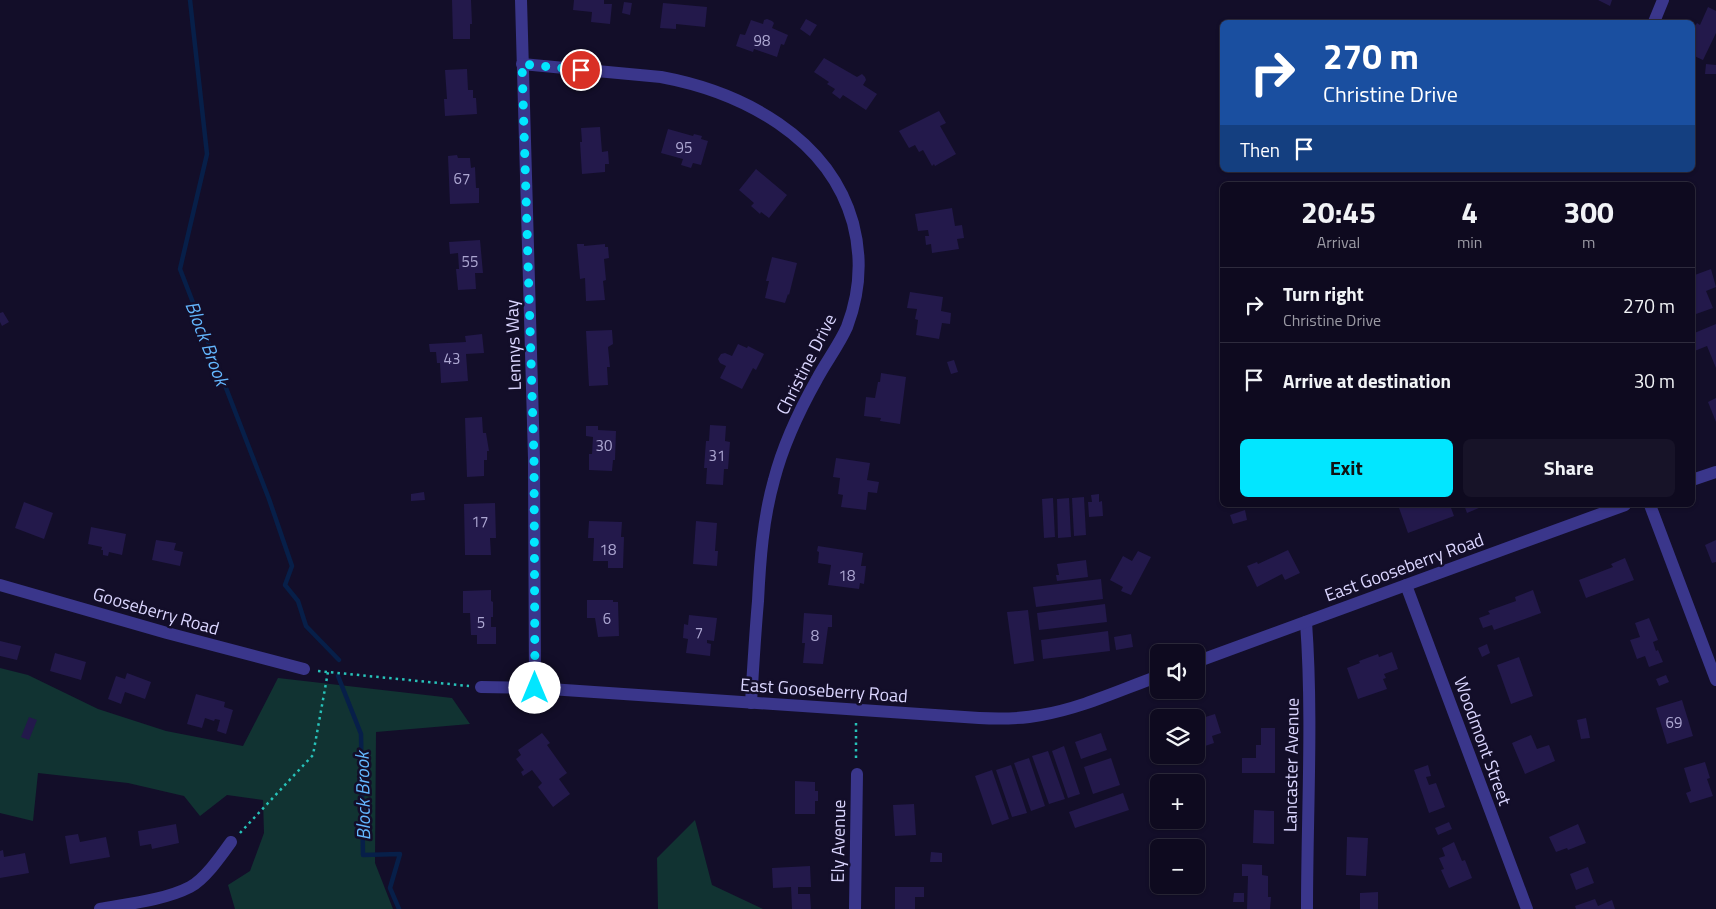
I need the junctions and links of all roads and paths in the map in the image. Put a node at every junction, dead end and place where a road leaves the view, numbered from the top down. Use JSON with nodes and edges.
{"nodes":[{"id":1,"x":521,"y":0,"type":"edge"},
{"id":2,"x":1663,"y":0,"type":"edge"},
{"id":3,"x":1655,"y":20,"type":"edge"},
{"id":4,"x":522,"y":64,"type":"junction"},
{"id":5,"x":1716,"y":472,"type":"edge"},
{"id":6,"x":1695,"y":478,"type":"edge"},
{"id":7,"x":1620,"y":507,"type":"edge"},
{"id":8,"x":1651,"y":507,"type":"edge"},
{"id":9,"x":0,"y":585,"type":"edge"},
{"id":10,"x":1406,"y":585,"type":"junction"},
{"id":11,"x":1306,"y":622,"type":"junction"},
{"id":12,"x":1205,"y":659,"type":"edge"},
{"id":13,"x":304,"y":669,"type":"joint"},
{"id":14,"x":328,"y":672,"type":"junction"},
{"id":15,"x":1150,"y":679,"type":"edge"},
{"id":16,"x":1716,"y":680,"type":"edge"},
{"id":17,"x":481,"y":687,"type":"joint"},
{"id":18,"x":535,"y":688,"type":"junction"},
{"id":19,"x":751,"y":703,"type":"junction"},
{"id":20,"x":856,"y":710,"type":"junction"},
{"id":21,"x":856,"y":774,"type":"joint"},
{"id":22,"x":231,"y":842,"type":"joint"},
{"id":23,"x":100,"y":909,"type":"edge"},
{"id":24,"x":855,"y":909,"type":"edge"},
{"id":25,"x":1307,"y":909,"type":"edge"},
{"id":26,"x":1526,"y":909,"type":"edge"}],
"edges":[{"from":1,"to":4,"type":"street","name":"Lennys Way"},
{"from":2,"to":3,"type":"street"},
{"from":4,"to":18,"type":"street","name":"Lennys Way"},
{"from":4,"to":19,"type":"street","name":"Christine Drive"},
{"from":5,"to":6,"type":"street"},
{"from":7,"to":10,"type":"street","name":"East Gooseberry Road"},
{"from":8,"to":16,"type":"street"},
{"from":9,"to":13,"type":"street","name":"Gooseberry Road"},
{"from":10,"to":11,"type":"street","name":"East Gooseberry Road"},
{"from":10,"to":26,"type":"street","name":"Woodmont Street"},
{"from":11,"to":12,"type":"street","name":"East Gooseberry Road"},
{"from":11,"to":25,"type":"street","name":"Lancaster Avenue"},
{"from":13,"to":14,"type":"path"},
{"from":14,"to":17,"type":"path"},
{"from":14,"to":22,"type":"path"},
{"from":15,"to":20,"type":"street","name":"East Gooseberry Road"},
{"from":17,"to":18,"type":"street","name":"East Gooseberry Road"},
{"from":18,"to":19,"type":"street","name":"East Gooseberry Road"},
{"from":19,"to":20,"type":"street","name":"East Gooseberry Road"},
{"from":20,"to":21,"type":"path"},
{"from":21,"to":24,"type":"street","name":"Ely Avenue"},
{"from":22,"to":23,"type":"street"}]}
